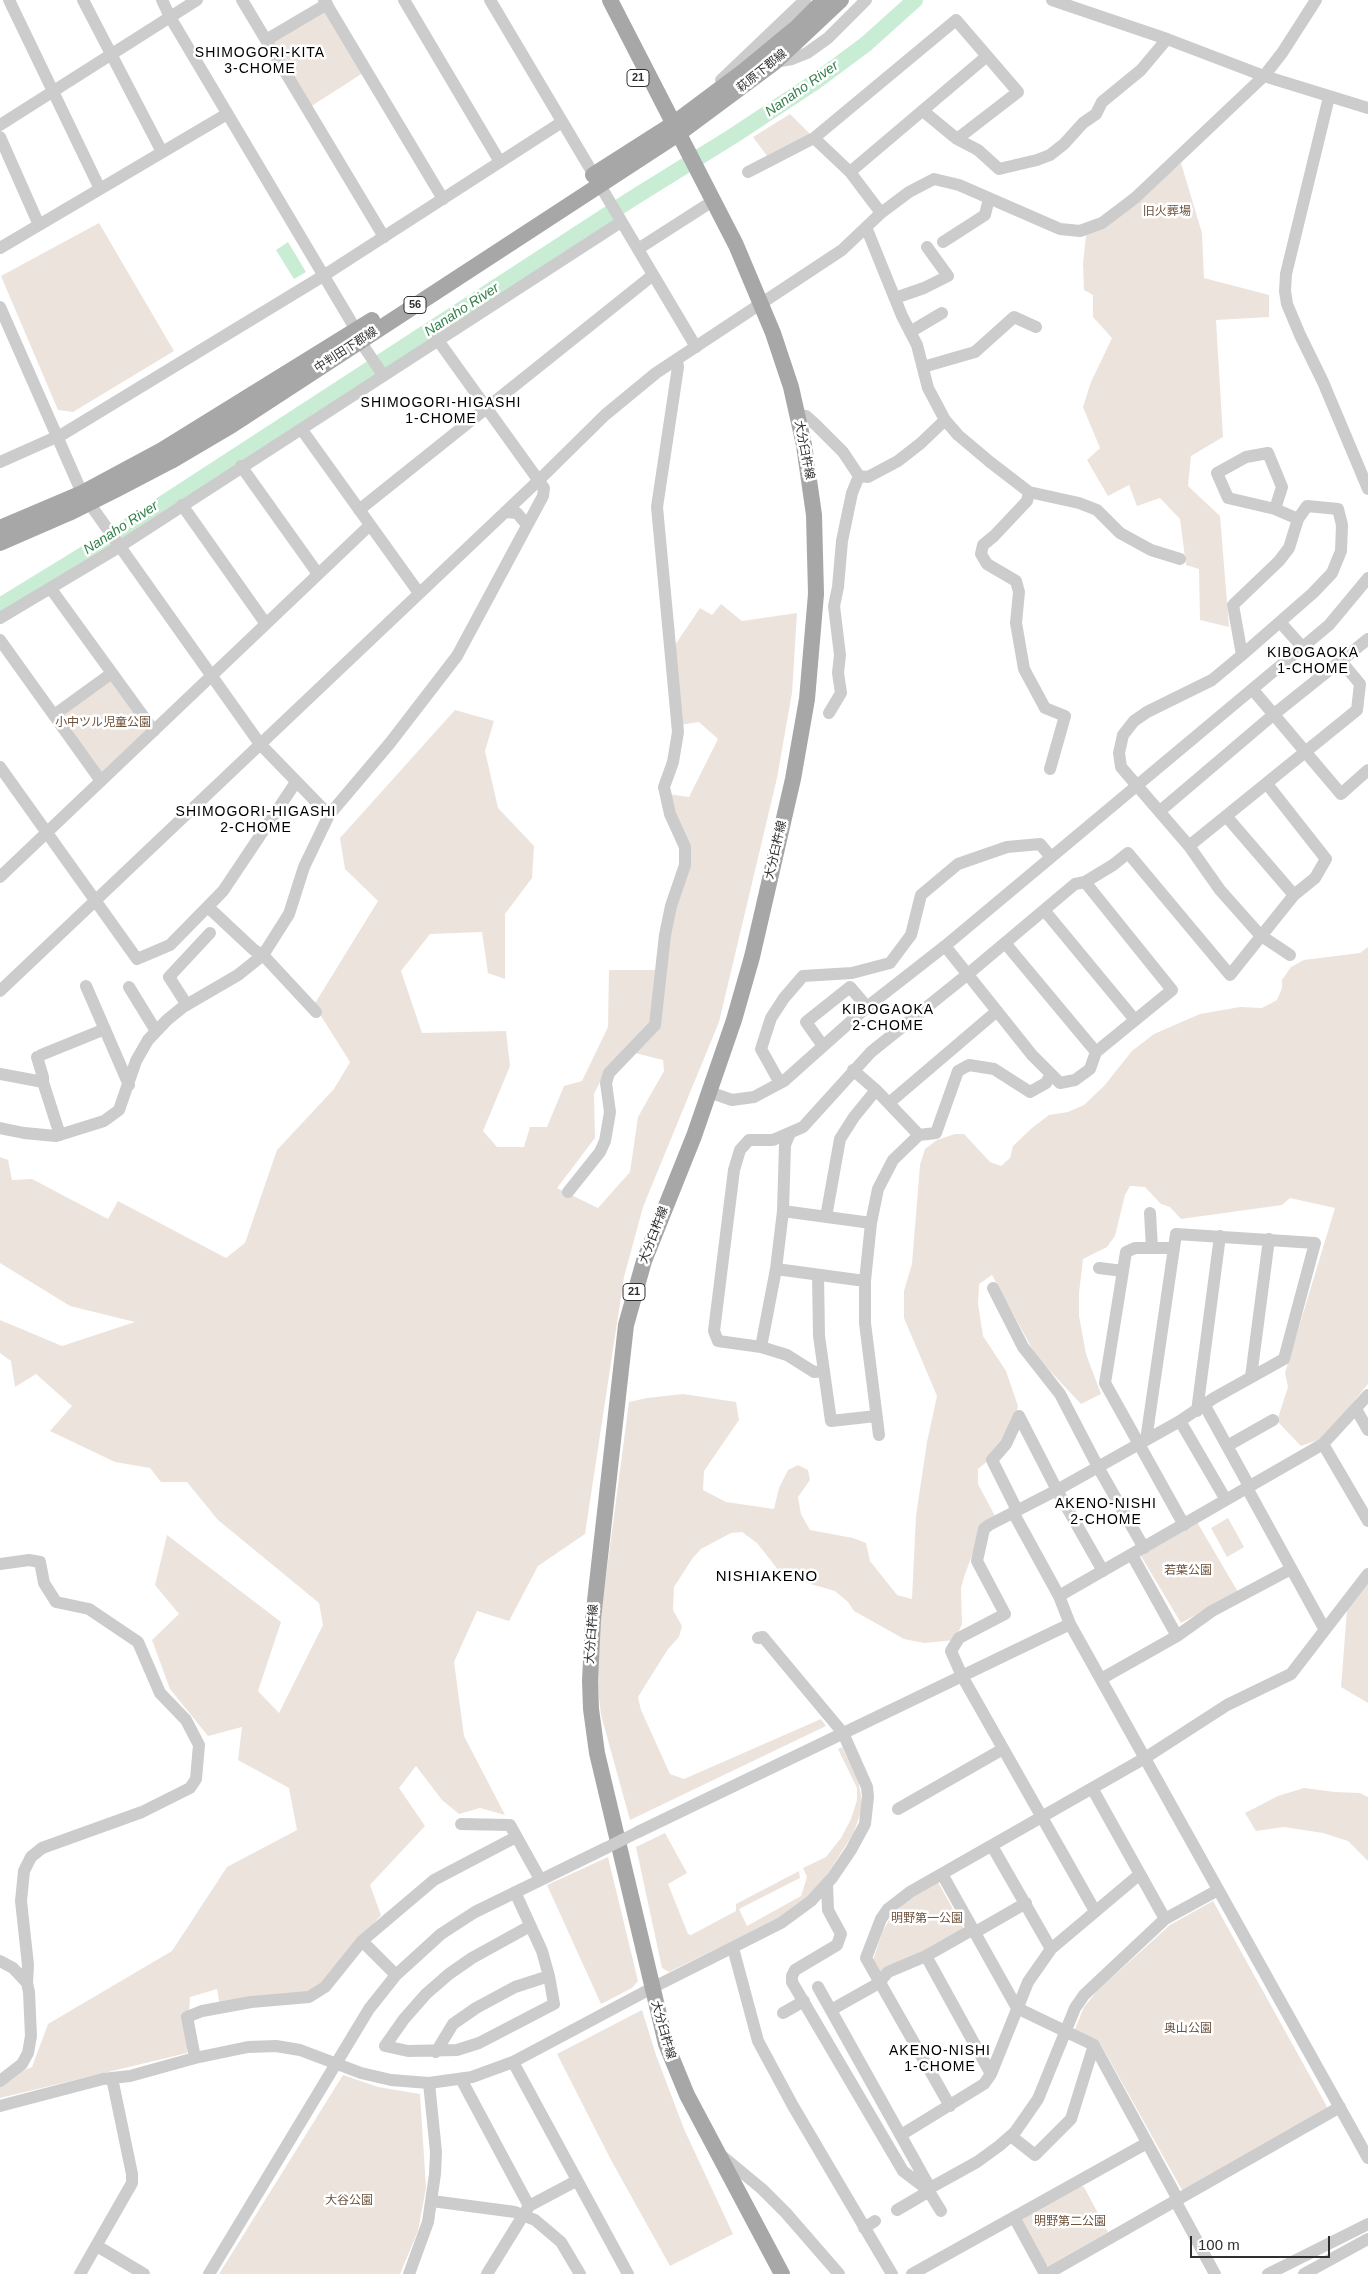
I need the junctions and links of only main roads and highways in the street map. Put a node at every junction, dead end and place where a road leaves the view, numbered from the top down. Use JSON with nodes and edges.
{"nodes":[{"id":1,"x":600,"y":0,"type":"edge"},
{"id":2,"x":610,"y":0,"type":"edge"},
{"id":3,"x":824,"y":0,"type":"edge"},
{"id":4,"x":841,"y":0,"type":"edge"},
{"id":5,"x":798,"y":34,"type":"junction"},
{"id":6,"x":671,"y":132,"type":"junction"},
{"id":7,"x":693,"y":174,"type":"junction"},
{"id":8,"x":761,"y":305,"type":"junction"},
{"id":9,"x":85,"y":498,"type":"junction"},
{"id":10,"x":0,"y":528,"type":"edge"},
{"id":11,"x":0,"y":543,"type":"edge"},
{"id":12,"x":782,"y":2274,"type":"edge"}],
"edges":[{"from":1,"to":6,"type":"main road","name":"大分臼杵線","number":"21"},
{"from":2,"to":6,"type":"main road","name":"大分臼杵線","number":"21"},
{"from":3,"to":5,"type":"main road","name":"萩原下郡線"},
{"from":4,"to":5,"type":"main road","name":"萩原下郡線"},
{"from":5,"to":6,"type":"main road","name":"萩原下郡線"},
{"from":5,"to":6,"type":"main road","name":"萩原下郡線"},
{"from":6,"to":7,"type":"main road","name":"大分臼杵線","number":"21"},
{"from":6,"to":9,"type":"main road","name":"中判田下郡線","number":"56"},
{"from":7,"to":8,"type":"main road","name":"大分臼杵線","number":"21"},
{"from":7,"to":8,"type":"main road","name":"大分臼杵線","number":"21"},
{"from":8,"to":12,"type":"main road","name":"大分臼杵線","number":"21"},
{"from":9,"to":10,"type":"main road","name":"中判田下郡線","number":"56"},
{"from":9,"to":11,"type":"main road","name":"中判田下郡線","number":"56"}]}
